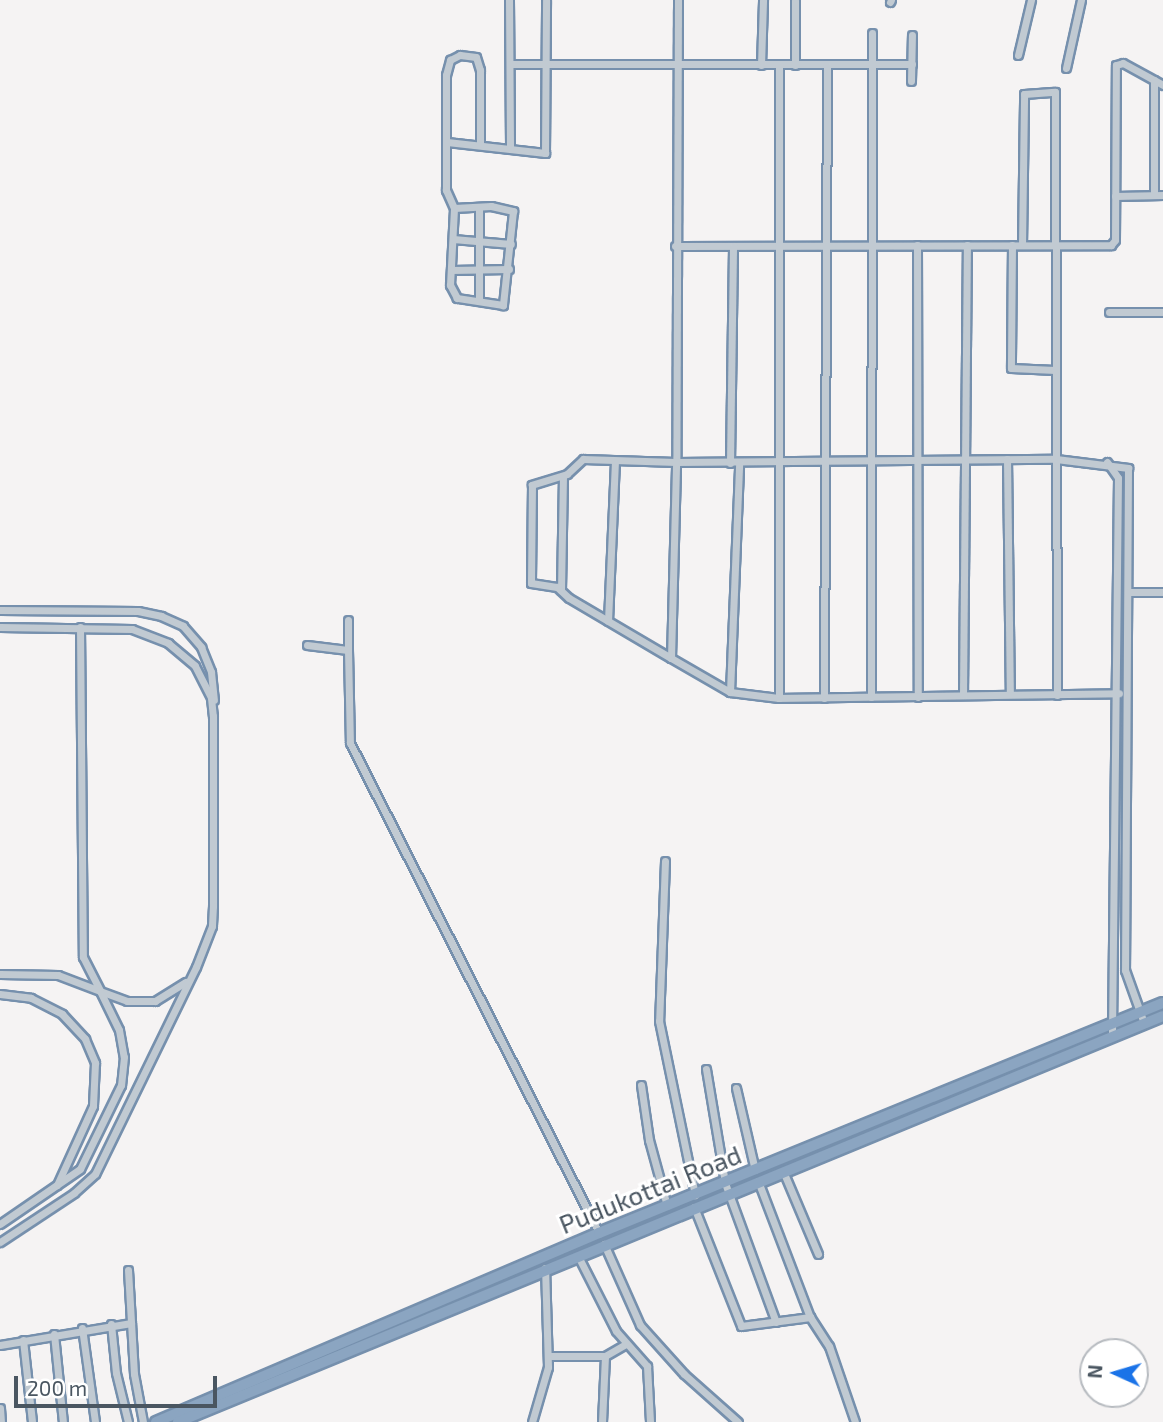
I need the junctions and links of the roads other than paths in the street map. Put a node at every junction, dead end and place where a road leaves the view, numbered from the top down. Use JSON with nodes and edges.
{"nodes":[{"id":1,"x":509,"y":0,"type":"edge"},
{"id":2,"x":546,"y":0,"type":"edge"},
{"id":3,"x":678,"y":0,"type":"edge"},
{"id":4,"x":763,"y":0,"type":"edge"},
{"id":5,"x":795,"y":0,"type":"edge"},
{"id":6,"x":1031,"y":0,"type":"edge"},
{"id":7,"x":1081,"y":0,"type":"edge"},
{"id":8,"x":872,"y":33,"type":"dead end"},
{"id":9,"x":912,"y":35,"type":"dead end"},
{"id":10,"x":1018,"y":55,"type":"dead end"},
{"id":11,"x":510,"y":64,"type":"junction"},
{"id":12,"x":546,"y":64,"type":"junction"},
{"id":13,"x":912,"y":64,"type":"junction"},
{"id":14,"x":678,"y":65,"type":"junction"},
{"id":15,"x":761,"y":65,"type":"junction"},
{"id":16,"x":779,"y":65,"type":"junction"},
{"id":17,"x":795,"y":65,"type":"junction"},
{"id":18,"x":827,"y":65,"type":"junction"},
{"id":19,"x":872,"y":65,"type":"junction"},
{"id":20,"x":1066,"y":68,"type":"dead end"},
{"id":21,"x":1154,"y":80,"type":"junction"},
{"id":22,"x":911,"y":81,"type":"dead end"},
{"id":23,"x":1163,"y":85,"type":"edge"},
{"id":24,"x":447,"y":142,"type":"junction"},
{"id":25,"x":480,"y":145,"type":"junction"},
{"id":26,"x":510,"y":147,"type":"junction"},
{"id":27,"x":1154,"y":195,"type":"junction"},
{"id":28,"x":1163,"y":195,"type":"edge"},
{"id":29,"x":1115,"y":196,"type":"junction"},
{"id":30,"x":479,"y":207,"type":"junction"},
{"id":31,"x":454,"y":208,"type":"junction"},
{"id":32,"x":453,"y":239,"type":"junction"},
{"id":33,"x":481,"y":242,"type":"junction"},
{"id":34,"x":511,"y":244,"type":"junction"},
{"id":35,"x":871,"y":245,"type":"junction"},
{"id":36,"x":917,"y":245,"type":"junction"},
{"id":37,"x":967,"y":245,"type":"junction"},
{"id":38,"x":1012,"y":245,"type":"junction"},
{"id":39,"x":1022,"y":245,"type":"junction"},
{"id":40,"x":1057,"y":245,"type":"junction"},
{"id":41,"x":675,"y":246,"type":"junction"},
{"id":42,"x":733,"y":246,"type":"junction"},
{"id":43,"x":779,"y":246,"type":"junction"},
{"id":44,"x":826,"y":246,"type":"junction"},
{"id":45,"x":509,"y":269,"type":"junction"},
{"id":46,"x":451,"y":270,"type":"junction"},
{"id":47,"x":482,"y":270,"type":"junction"},
{"id":48,"x":479,"y":301,"type":"junction"},
{"id":49,"x":1109,"y":312,"type":"dead end"},
{"id":50,"x":1163,"y":312,"type":"edge"},
{"id":51,"x":1055,"y":370,"type":"junction"},
{"id":52,"x":1056,"y":459,"type":"junction"},
{"id":53,"x":1007,"y":460,"type":"junction"},
{"id":54,"x":615,"y":461,"type":"junction"},
{"id":55,"x":965,"y":461,"type":"junction"},
{"id":56,"x":676,"y":462,"type":"junction"},
{"id":57,"x":1106,"y":462,"type":"junction"},
{"id":58,"x":734,"y":463,"type":"junction"},
{"id":59,"x":779,"y":463,"type":"junction"},
{"id":60,"x":825,"y":463,"type":"junction"},
{"id":61,"x":871,"y":463,"type":"junction"},
{"id":62,"x":916,"y":463,"type":"junction"},
{"id":63,"x":563,"y":476,"type":"junction"},
{"id":64,"x":561,"y":590,"type":"junction"},
{"id":65,"x":1128,"y":592,"type":"junction"},
{"id":66,"x":1163,"y":592,"type":"edge"},
{"id":67,"x":1119,"y":601,"type":"junction"},
{"id":68,"x":1128,"y":601,"type":"junction"},
{"id":69,"x":0,"y":610,"type":"edge"},
{"id":70,"x":348,"y":620,"type":"dead end"},
{"id":71,"x":608,"y":621,"type":"junction"},
{"id":72,"x":0,"y":627,"type":"edge"},
{"id":73,"x":79,"y":627,"type":"junction"},
{"id":74,"x":307,"y":645,"type":"dead end"},
{"id":75,"x":348,"y":650,"type":"junction"},
{"id":76,"x":671,"y":658,"type":"junction"},
{"id":77,"x":730,"y":692,"type":"junction"},
{"id":78,"x":1119,"y":693,"type":"junction"},
{"id":79,"x":1010,"y":694,"type":"junction"},
{"id":80,"x":963,"y":695,"type":"junction"},
{"id":81,"x":1057,"y":695,"type":"junction"},
{"id":82,"x":918,"y":696,"type":"junction"},
{"id":83,"x":871,"y":697,"type":"junction"},
{"id":84,"x":779,"y":698,"type":"junction"},
{"id":85,"x":824,"y":698,"type":"junction"},
{"id":86,"x":213,"y":716,"type":"junction"},
{"id":87,"x":1117,"y":811,"type":"junction"},
{"id":88,"x":1126,"y":812,"type":"junction"},
{"id":89,"x":665,"y":861,"type":"dead end"},
{"id":90,"x":196,"y":967,"type":"junction"},
{"id":91,"x":0,"y":974,"type":"edge"},
{"id":92,"x":100,"y":991,"type":"junction"},
{"id":93,"x":0,"y":994,"type":"edge"},
{"id":94,"x":1163,"y":1003,"type":"edge"},
{"id":95,"x":1140,"y":1011,"type":"junction"},
{"id":96,"x":1163,"y":1016,"type":"edge"},
{"id":97,"x":1112,"y":1022,"type":"junction"},
{"id":98,"x":1144,"y":1023,"type":"junction"},
{"id":99,"x":1112,"y":1036,"type":"junction"},
{"id":100,"x":706,"y":1069,"type":"dead end"},
{"id":101,"x":641,"y":1085,"type":"dead end"},
{"id":102,"x":736,"y":1088,"type":"dead end"},
{"id":103,"x":873,"y":1128,"type":"junction"},
{"id":104,"x":783,"y":1170,"type":"junction"},
{"id":105,"x":757,"y":1175,"type":"junction"},
{"id":106,"x":726,"y":1188,"type":"junction"},
{"id":107,"x":46,"y":1195,"type":"junction"},
{"id":108,"x":695,"y":1195,"type":"junction"},
{"id":109,"x":667,"y":1206,"type":"junction"},
{"id":110,"x":694,"y":1207,"type":"junction"},
{"id":111,"x":0,"y":1224,"type":"edge"},
{"id":112,"x":602,"y":1238,"type":"junction"},
{"id":113,"x":0,"y":1242,"type":"edge"},
{"id":114,"x":577,"y":1254,"type":"junction"},
{"id":115,"x":818,"y":1254,"type":"dead end"},
{"id":116,"x":545,"y":1268,"type":"junction"},
{"id":117,"x":128,"y":1270,"type":"dead end"},
{"id":118,"x":810,"y":1317,"type":"junction"},
{"id":119,"x":776,"y":1322,"type":"junction"},
{"id":120,"x":131,"y":1323,"type":"junction"},
{"id":121,"x":111,"y":1324,"type":"junction"},
{"id":122,"x":82,"y":1328,"type":"junction"},
{"id":123,"x":54,"y":1334,"type":"junction"},
{"id":124,"x":23,"y":1340,"type":"junction"},
{"id":125,"x":626,"y":1344,"type":"junction"},
{"id":126,"x":0,"y":1345,"type":"edge"},
{"id":127,"x":548,"y":1356,"type":"junction"},
{"id":128,"x":605,"y":1356,"type":"junction"},
{"id":129,"x":0,"y":1408,"type":"edge"},
{"id":130,"x":1,"y":1422,"type":"edge"},
{"id":131,"x":32,"y":1422,"type":"edge"},
{"id":132,"x":63,"y":1422,"type":"edge"},
{"id":133,"x":95,"y":1422,"type":"edge"},
{"id":134,"x":128,"y":1422,"type":"edge"},
{"id":135,"x":143,"y":1422,"type":"edge"},
{"id":136,"x":156,"y":1422,"type":"edge"},
{"id":137,"x":178,"y":1422,"type":"edge"},
{"id":138,"x":531,"y":1422,"type":"edge"},
{"id":139,"x":602,"y":1422,"type":"edge"},
{"id":140,"x":650,"y":1422,"type":"edge"},
{"id":141,"x":738,"y":1422,"type":"edge"},
{"id":142,"x":855,"y":1422,"type":"edge"}],
"edges":[{"from":1,"to":11,"type":"street"},
{"from":2,"to":12,"type":"street"},
{"from":3,"to":14,"type":"street"},
{"from":4,"to":15,"type":"street"},
{"from":5,"to":17,"type":"street"},
{"from":6,"to":10,"type":"street"},
{"from":7,"to":20,"type":"street"},
{"from":8,"to":19,"type":"street"},
{"from":9,"to":13,"type":"street"},
{"from":11,"to":12,"type":"street"},
{"from":11,"to":26,"type":"street"},
{"from":12,"to":14,"type":"street"},
{"from":12,"to":26,"type":"street"},
{"from":13,"to":19,"type":"street"},
{"from":13,"to":22,"type":"street"},
{"from":14,"to":15,"type":"street"},
{"from":14,"to":41,"type":"street"},
{"from":15,"to":16,"type":"street"},
{"from":16,"to":17,"type":"street"},
{"from":16,"to":43,"type":"street"},
{"from":17,"to":18,"type":"street"},
{"from":18,"to":19,"type":"street"},
{"from":18,"to":44,"type":"street"},
{"from":19,"to":35,"type":"street"},
{"from":21,"to":23,"type":"street"},
{"from":21,"to":27,"type":"street"},
{"from":21,"to":29,"type":"street"},
{"from":24,"to":25,"type":"street"},
{"from":24,"to":25,"type":"street"},
{"from":24,"to":31,"type":"street"},
{"from":25,"to":26,"type":"street"},
{"from":27,"to":28,"type":"street"},
{"from":27,"to":29,"type":"street"},
{"from":29,"to":40,"type":"street"},
{"from":30,"to":31,"type":"street"},
{"from":30,"to":33,"type":"street"},
{"from":30,"to":34,"type":"street"},
{"from":31,"to":32,"type":"street"},
{"from":32,"to":33,"type":"street"},
{"from":32,"to":46,"type":"street"},
{"from":33,"to":34,"type":"street"},
{"from":33,"to":47,"type":"street"},
{"from":34,"to":45,"type":"street"},
{"from":35,"to":36,"type":"street"},
{"from":35,"to":44,"type":"street"},
{"from":35,"to":61,"type":"street"},
{"from":36,"to":37,"type":"street"},
{"from":36,"to":62,"type":"street"},
{"from":37,"to":38,"type":"street"},
{"from":37,"to":55,"type":"street"},
{"from":38,"to":39,"type":"street"},
{"from":38,"to":51,"type":"street"},
{"from":39,"to":40,"type":"street"},
{"from":39,"to":40,"type":"street"},
{"from":40,"to":51,"type":"street"},
{"from":41,"to":42,"type":"street"},
{"from":41,"to":56,"type":"street"},
{"from":42,"to":43,"type":"street"},
{"from":42,"to":58,"type":"street"},
{"from":43,"to":44,"type":"street"},
{"from":43,"to":59,"type":"street"},
{"from":44,"to":60,"type":"street"},
{"from":45,"to":47,"type":"street"},
{"from":45,"to":48,"type":"street"},
{"from":46,"to":47,"type":"street"},
{"from":46,"to":48,"type":"street"},
{"from":47,"to":48,"type":"street"},
{"from":49,"to":50,"type":"street"},
{"from":51,"to":52,"type":"street"},
{"from":52,"to":53,"type":"street"},
{"from":52,"to":57,"type":"street"},
{"from":52,"to":81,"type":"street"},
{"from":53,"to":55,"type":"street"},
{"from":53,"to":79,"type":"street"},
{"from":54,"to":56,"type":"street"},
{"from":54,"to":63,"type":"street"},
{"from":54,"to":71,"type":"street"},
{"from":55,"to":62,"type":"street"},
{"from":55,"to":80,"type":"street"},
{"from":56,"to":58,"type":"street"},
{"from":56,"to":76,"type":"street"},
{"from":57,"to":65,"type":"street"},
{"from":57,"to":67,"type":"street"},
{"from":58,"to":59,"type":"street"},
{"from":58,"to":77,"type":"street"},
{"from":59,"to":60,"type":"street"},
{"from":59,"to":84,"type":"street"},
{"from":60,"to":61,"type":"street"},
{"from":60,"to":85,"type":"street"},
{"from":61,"to":62,"type":"street"},
{"from":61,"to":83,"type":"street"},
{"from":62,"to":82,"type":"street"},
{"from":63,"to":64,"type":"street"},
{"from":63,"to":64,"type":"street"},
{"from":64,"to":71,"type":"street"},
{"from":65,"to":66,"type":"street"},
{"from":65,"to":68,"type":"street"},
{"from":67,"to":68,"type":"street"},
{"from":67,"to":78,"type":"street"},
{"from":68,"to":88,"type":"street"},
{"from":69,"to":86,"type":"street"},
{"from":70,"to":75,"type":"street"},
{"from":71,"to":76,"type":"street"},
{"from":72,"to":73,"type":"street"},
{"from":73,"to":86,"type":"street"},
{"from":73,"to":92,"type":"street"},
{"from":74,"to":75,"type":"street"},
{"from":75,"to":112,"type":"street"},
{"from":76,"to":77,"type":"street"},
{"from":77,"to":84,"type":"street"},
{"from":78,"to":81,"type":"street"},
{"from":78,"to":87,"type":"street"},
{"from":79,"to":80,"type":"street"},
{"from":79,"to":81,"type":"street"},
{"from":80,"to":82,"type":"street"},
{"from":82,"to":83,"type":"street"},
{"from":83,"to":85,"type":"street"},
{"from":84,"to":85,"type":"street"},
{"from":86,"to":90,"type":"street"},
{"from":87,"to":88,"type":"street"},
{"from":87,"to":97,"type":"street"},
{"from":88,"to":95,"type":"street"},
{"from":89,"to":108,"type":"street"},
{"from":90,"to":92,"type":"street"},
{"from":90,"to":113,"type":"street"},
{"from":91,"to":92,"type":"street"},
{"from":92,"to":107,"type":"street"},
{"from":93,"to":107,"type":"street"},
{"from":94,"to":95,"type":"highway","name":"Pudukottai Road"},
{"from":95,"to":97,"type":"highway","name":"Pudukottai Road"},
{"from":95,"to":98,"type":"street"},
{"from":96,"to":98,"type":"highway","name":"Pudukottai Road"},
{"from":97,"to":99,"type":"street"},
{"from":97,"to":103,"type":"highway","name":"Pudukottai Road"},
{"from":98,"to":99,"type":"highway","name":"Pudukottai Road"},
{"from":99,"to":103,"type":"highway","name":"Pudukottai Road"},
{"from":100,"to":106,"type":"street"},
{"from":101,"to":109,"type":"street"},
{"from":102,"to":105,"type":"street"},
{"from":103,"to":104,"type":"highway","name":"Pudukottai Road"},
{"from":103,"to":105,"type":"highway","name":"Pudukottai Road"},
{"from":104,"to":105,"type":"highway","name":"Pudukottai Road"},
{"from":104,"to":115,"type":"street"},
{"from":105,"to":106,"type":"highway","name":"Pudukottai Road"},
{"from":105,"to":118,"type":"street"},
{"from":106,"to":108,"type":"highway","name":"Pudukottai Road"},
{"from":106,"to":110,"type":"highway","name":"Pudukottai Road"},
{"from":106,"to":119,"type":"street"},
{"from":107,"to":111,"type":"street"},
{"from":108,"to":109,"type":"highway","name":"Pudukottai Road"},
{"from":109,"to":112,"type":"highway","name":"Pudukottai Road"},
{"from":110,"to":112,"type":"highway","name":"Pudukottai Road"},
{"from":110,"to":119,"type":"street"},
{"from":112,"to":114,"type":"highway","name":"Pudukottai Road"},
{"from":112,"to":136,"type":"highway","name":"Pudukottai Road"},
{"from":112,"to":141,"type":"street"},
{"from":114,"to":116,"type":"highway","name":"Pudukottai Road"},
{"from":114,"to":125,"type":"street"},
{"from":116,"to":127,"type":"street"},
{"from":116,"to":137,"type":"highway","name":"Pudukottai Road"},
{"from":117,"to":120,"type":"street"},
{"from":118,"to":119,"type":"street"},
{"from":118,"to":142,"type":"street"},
{"from":120,"to":121,"type":"street"},
{"from":120,"to":135,"type":"street"},
{"from":121,"to":122,"type":"street"},
{"from":121,"to":134,"type":"street"},
{"from":122,"to":123,"type":"street"},
{"from":122,"to":133,"type":"street"},
{"from":123,"to":124,"type":"street"},
{"from":123,"to":132,"type":"street"},
{"from":124,"to":126,"type":"street"},
{"from":124,"to":131,"type":"street"},
{"from":125,"to":128,"type":"street"},
{"from":125,"to":140,"type":"street"},
{"from":127,"to":128,"type":"street"},
{"from":127,"to":138,"type":"street"},
{"from":128,"to":139,"type":"street"},
{"from":129,"to":130,"type":"street"}]}
